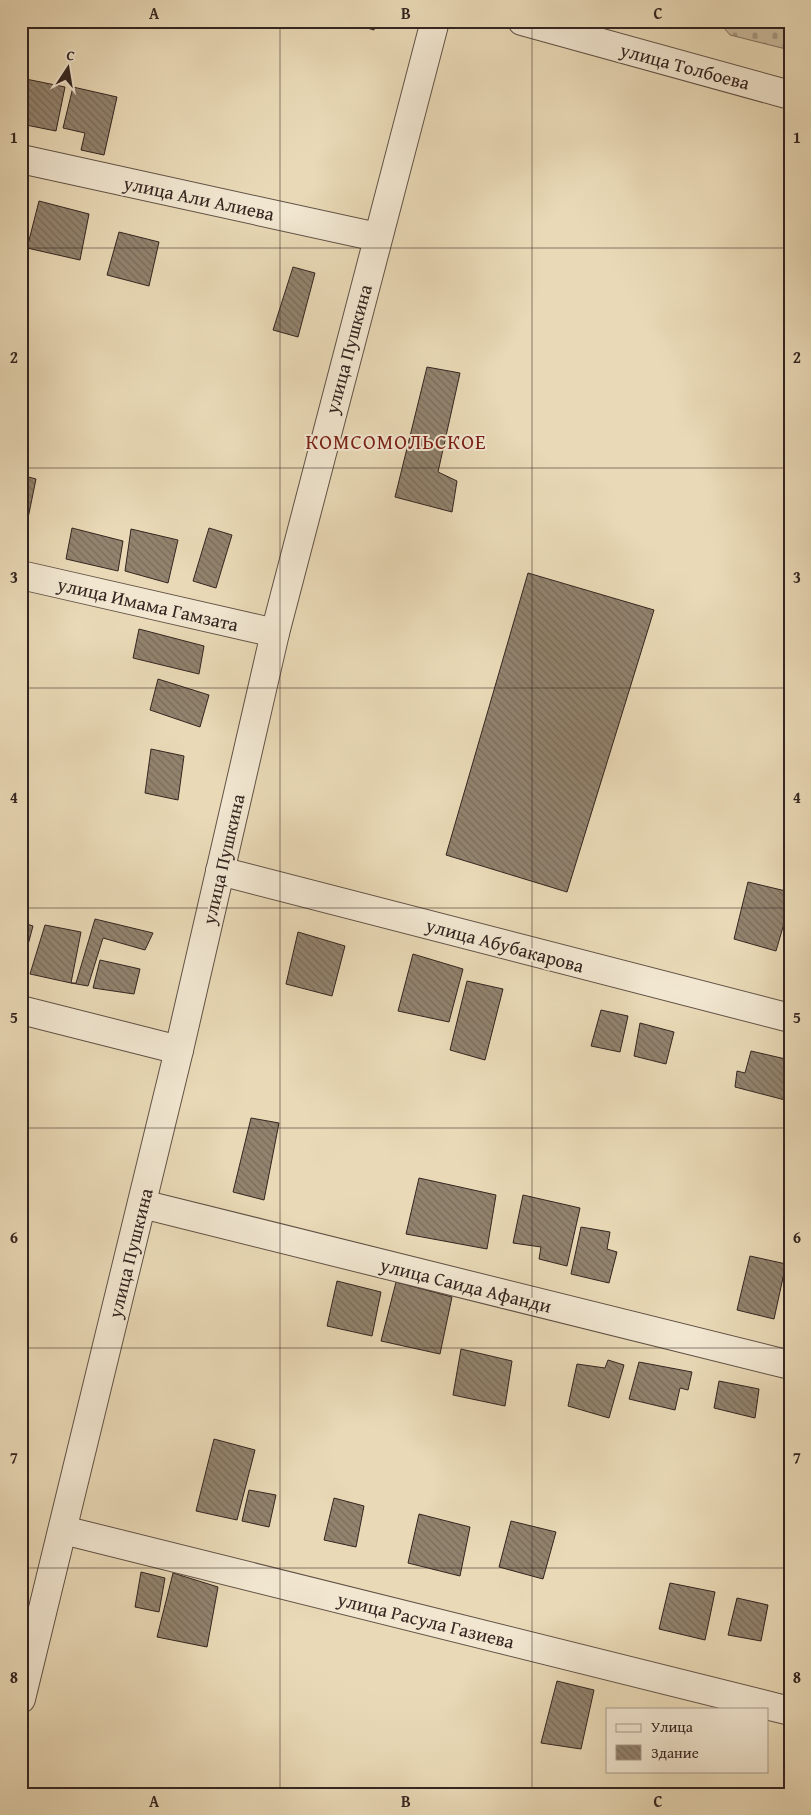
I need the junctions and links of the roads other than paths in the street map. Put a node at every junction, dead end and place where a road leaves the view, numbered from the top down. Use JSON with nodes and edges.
{"nodes":[{"id":1,"x":435,"y":21,"type":"edge"},
{"id":2,"x":522,"y":21,"type":"edge"},
{"id":3,"x":790,"y":95,"type":"edge"},
{"id":4,"x":21,"y":159,"type":"edge"},
{"id":5,"x":377,"y":237,"type":"junction"},
{"id":6,"x":21,"y":575,"type":"edge"},
{"id":7,"x":275,"y":633,"type":"junction"},
{"id":8,"x":220,"y":871,"type":"junction"},
{"id":9,"x":21,"y":1010,"type":"edge"},
{"id":10,"x":790,"y":1018,"type":"edge"},
{"id":11,"x":180,"y":1050,"type":"junction"},
{"id":12,"x":142,"y":1204,"type":"junction"},
{"id":13,"x":790,"y":1365,"type":"edge"},
{"id":14,"x":63,"y":1530,"type":"junction"},
{"id":15,"x":21,"y":1699,"type":"edge"},
{"id":16,"x":790,"y":1710,"type":"edge"}],
"edges":[{"from":1,"to":5,"type":"street","name":"улица Пушкина"},
{"from":2,"to":3,"type":"street","name":"улица Толбоева"},
{"from":4,"to":5,"type":"street","name":"улица Али Алиева"},
{"from":5,"to":7,"type":"street","name":"улица Пушкина"},
{"from":6,"to":7,"type":"street","name":"улица Имама Гамзата"},
{"from":7,"to":8,"type":"street","name":"улица Пушкина"},
{"from":8,"to":10,"type":"street","name":"улица Абубакарова"},
{"from":8,"to":11,"type":"street","name":"улица Пушкина"},
{"from":9,"to":11,"type":"street"},
{"from":11,"to":12,"type":"street","name":"улица Пушкина"},
{"from":12,"to":13,"type":"street","name":"улица Саида Афанди"},
{"from":12,"to":14,"type":"street","name":"улица Пушкина"},
{"from":14,"to":15,"type":"street","name":"улица Пушкина"},
{"from":14,"to":16,"type":"street","name":"улица Расула Газиева"}]}
